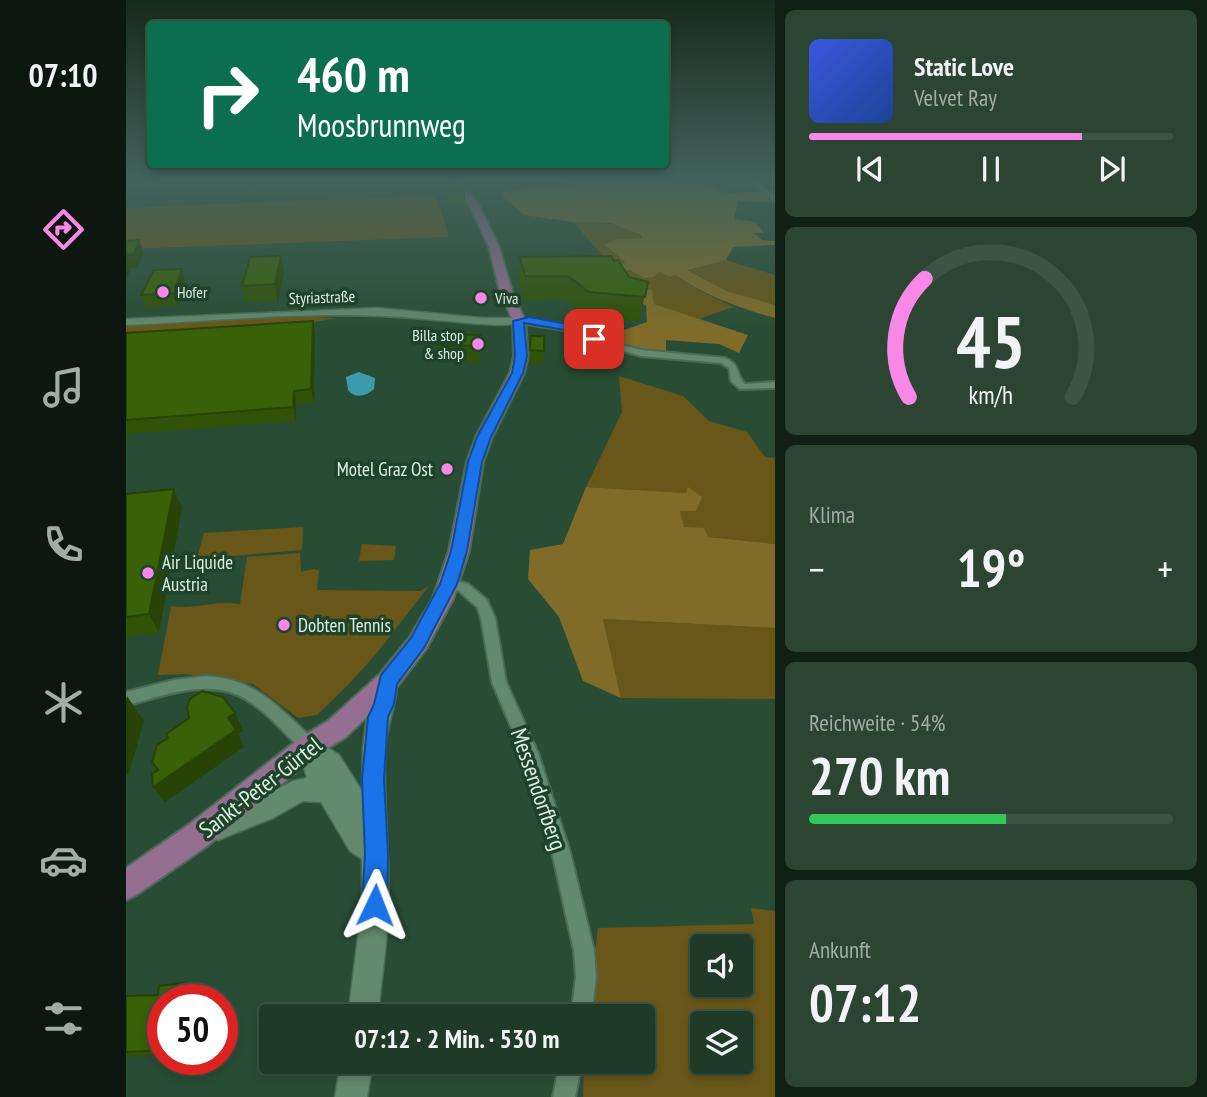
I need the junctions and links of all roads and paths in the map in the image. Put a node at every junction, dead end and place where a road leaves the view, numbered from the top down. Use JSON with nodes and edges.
{"nodes":[{"id":1,"x":486,"y":229,"type":"edge"},
{"id":2,"x":519,"y":321,"type":"junction"},
{"id":3,"x":126,"y":322,"type":"edge"},
{"id":4,"x":775,"y":385,"type":"edge"},
{"id":5,"x":449,"y":584,"type":"junction"},
{"id":6,"x":388,"y":681,"type":"junction"},
{"id":7,"x":126,"y":699,"type":"edge"},
{"id":8,"x":309,"y":746,"type":"junction"},
{"id":9,"x":328,"y":790,"type":"junction"},
{"id":10,"x":197,"y":836,"type":"junction"},
{"id":11,"x":375,"y":842,"type":"junction"},
{"id":12,"x":126,"y":885,"type":"edge"},
{"id":13,"x":364,"y":1004,"type":"edge"},
{"id":14,"x":583,"y":1004,"type":"edge"},
{"id":15,"x":355,"y":1074,"type":"edge"},
{"id":16,"x":569,"y":1074,"type":"edge"},
{"id":17,"x":351,"y":1097,"type":"edge"},
{"id":18,"x":564,"y":1097,"type":"edge"}],
"edges":[{"from":1,"to":2,"type":"main road","name":"Sankt-Peter-Gürtel"},
{"from":2,"to":3,"type":"street","name":"Styriastraße"},
{"from":2,"to":4,"type":"street"},
{"from":2,"to":5,"type":"main road","name":"Sankt-Peter-Gürtel"},
{"from":5,"to":6,"type":"main road","name":"Sankt-Peter-Gürtel"},
{"from":5,"to":14,"type":"street","name":"Messendorfberg"},
{"from":6,"to":8,"type":"main road","name":"Sankt-Peter-Gürtel"},
{"from":6,"to":11,"type":"main road"},
{"from":7,"to":8,"type":"street"},
{"from":8,"to":9,"type":"main road"},
{"from":8,"to":10,"type":"main road","name":"Sankt-Peter-Gürtel"},
{"from":8,"to":11,"type":"main road"},
{"from":9,"to":10,"type":"main road"},
{"from":9,"to":11,"type":"main road"},
{"from":10,"to":12,"type":"main road","name":"Sankt-Peter-Gürtel"},
{"from":11,"to":13,"type":"main road"},
{"from":15,"to":17,"type":"main road"},
{"from":16,"to":18,"type":"street"}]}
